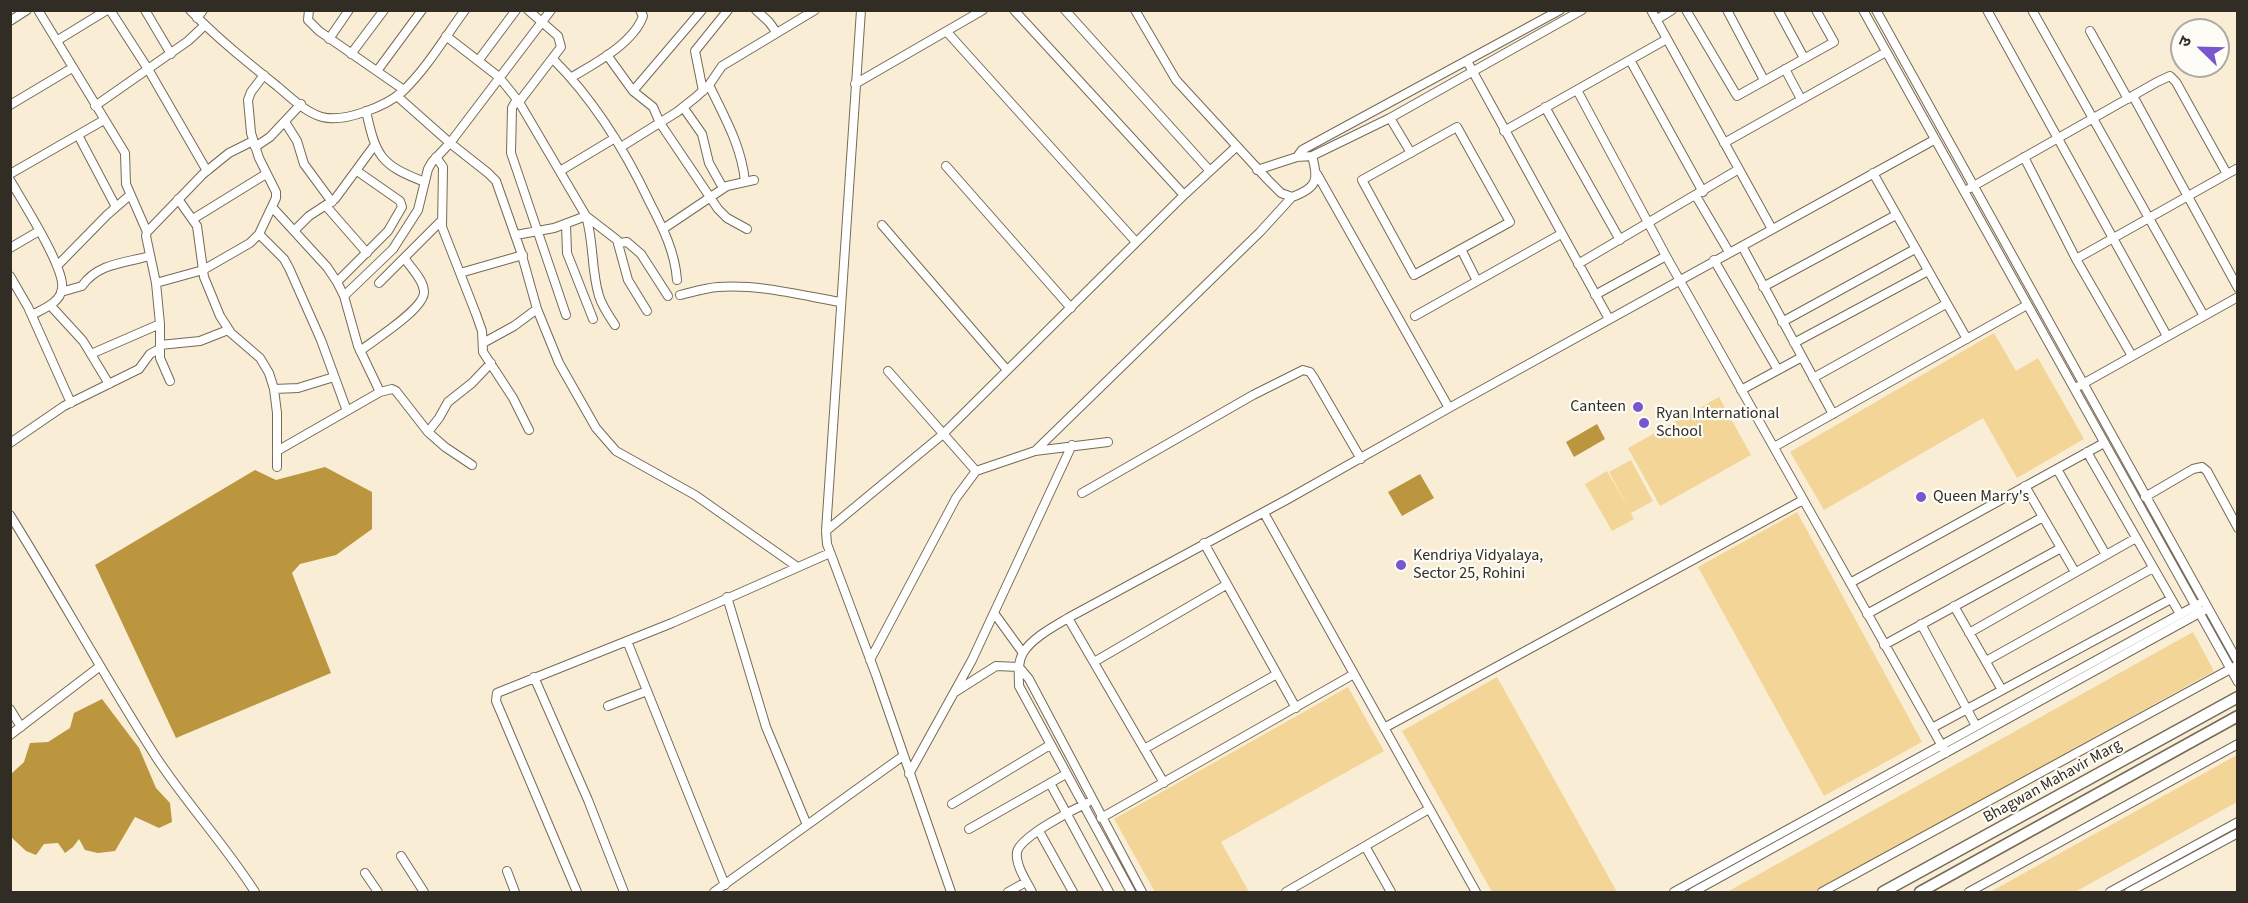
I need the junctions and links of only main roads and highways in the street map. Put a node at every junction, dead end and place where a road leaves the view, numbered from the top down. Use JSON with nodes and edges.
{"nodes":[{"id":1,"x":2238,"y":697,"type":"edge"},
{"id":2,"x":2238,"y":716,"type":"edge"},
{"id":3,"x":1994,"y":832,"type":"junction"},
{"id":4,"x":2003,"y":847,"type":"junction"},
{"id":5,"x":1883,"y":892,"type":"edge"},
{"id":6,"x":1920,"y":892,"type":"edge"}],
"edges":[{"from":1,"to":3,"type":"main road","name":"Bhagwan Mahavir Marg"},
{"from":2,"to":4,"type":"main road","name":"Bhagwan Mahavir Marg"},
{"from":3,"to":4,"type":"main road"},
{"from":3,"to":5,"type":"main road","name":"Bhagwan Mahavir Marg"},
{"from":4,"to":6,"type":"main road","name":"Bhagwan Mahavir Marg"}]}
